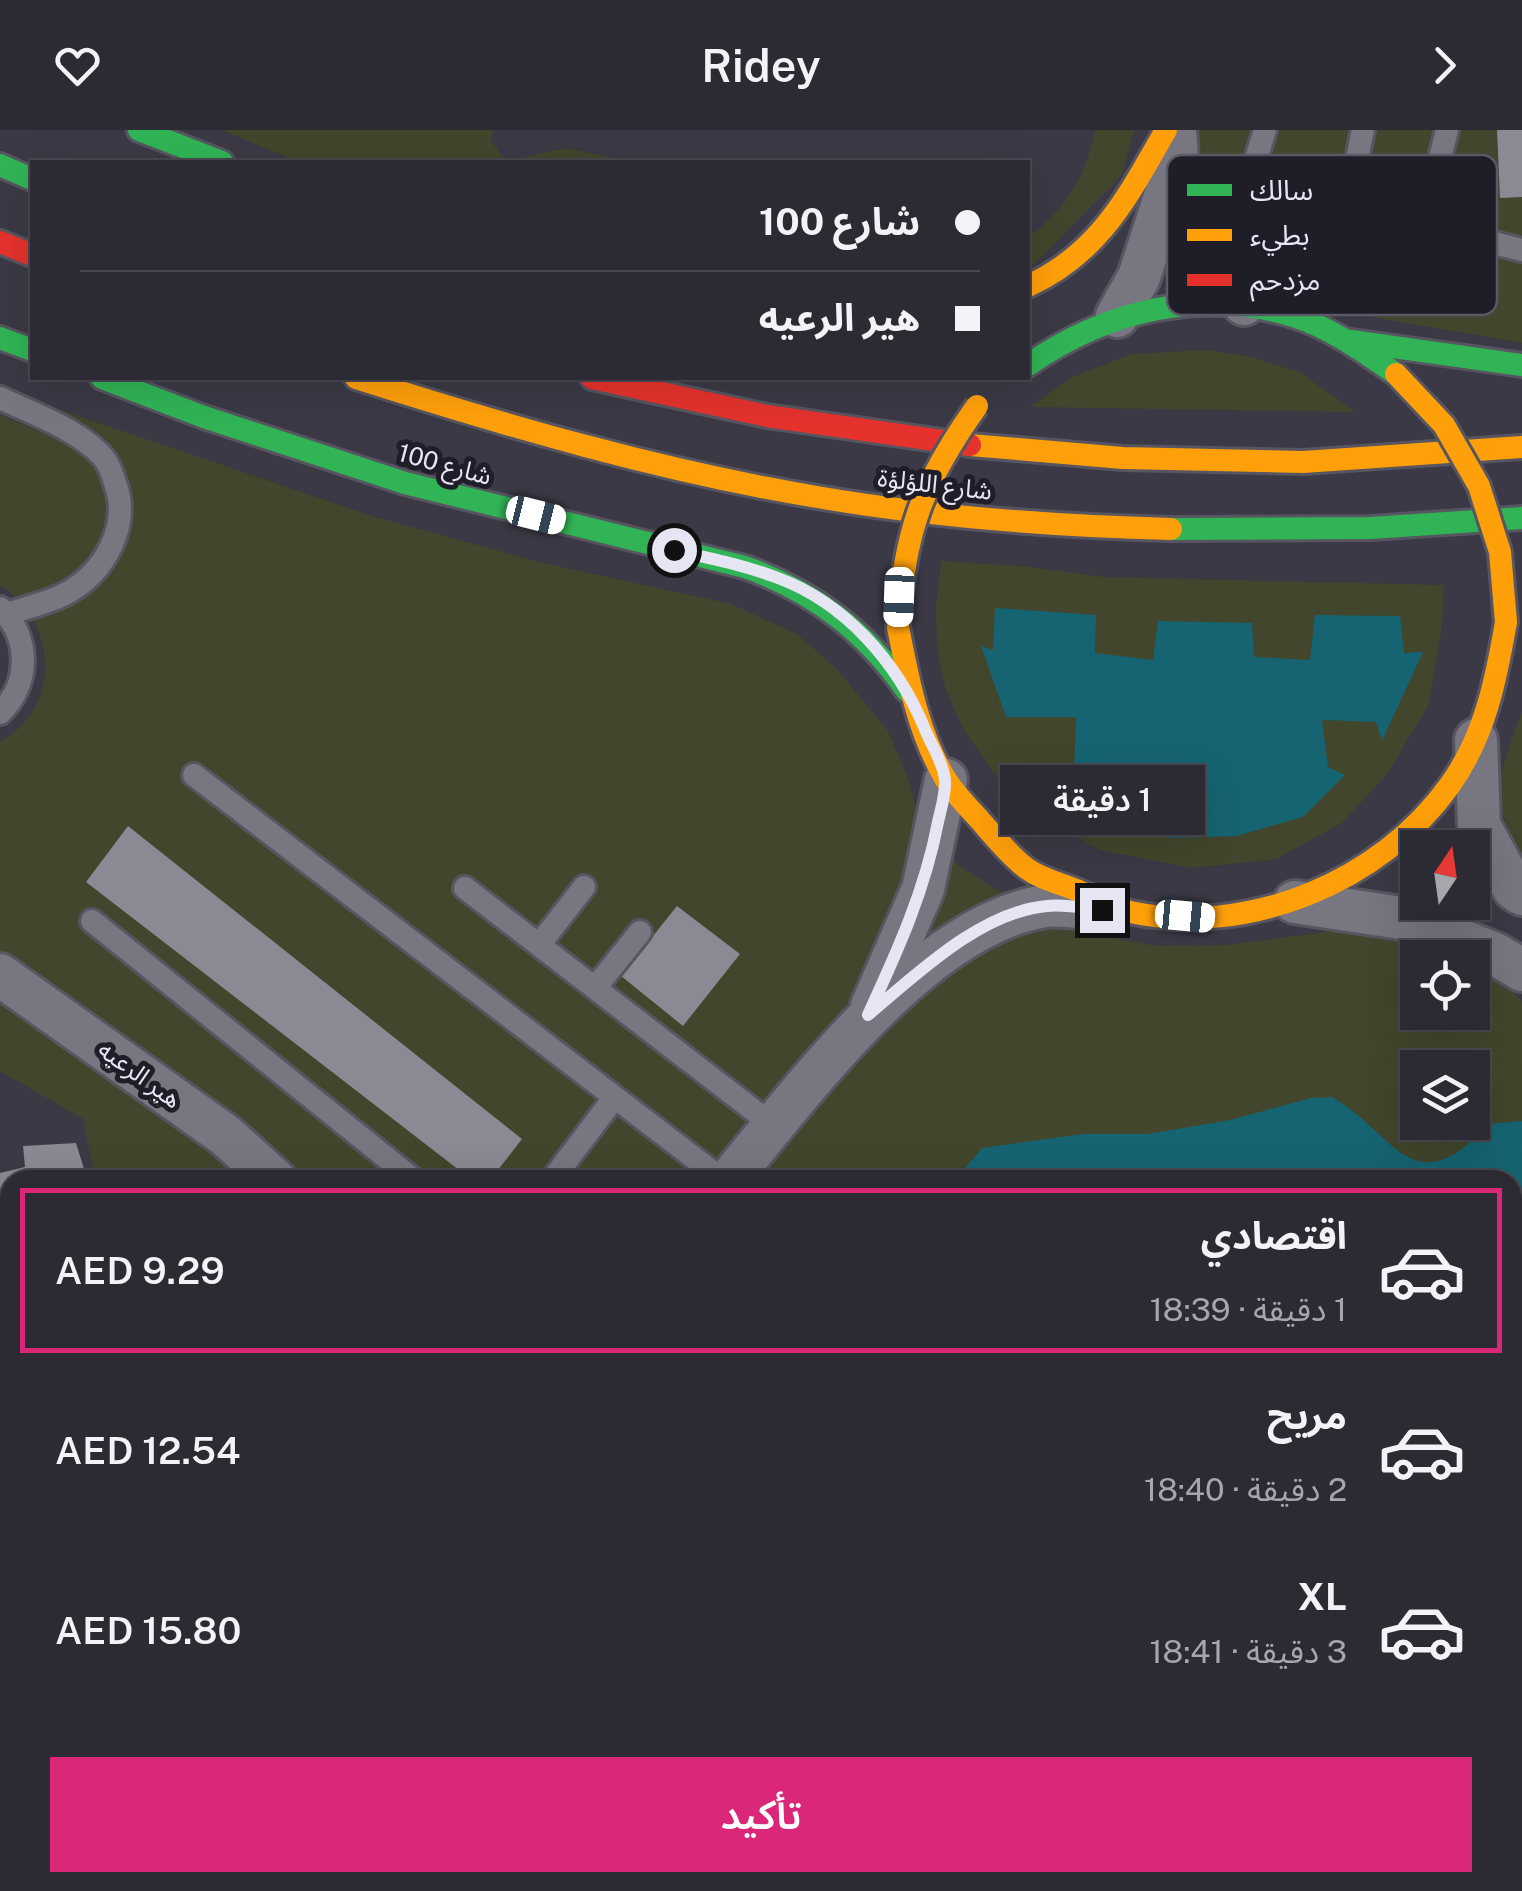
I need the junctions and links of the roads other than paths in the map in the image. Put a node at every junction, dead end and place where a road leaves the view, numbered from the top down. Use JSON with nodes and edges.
{"nodes":[{"id":1,"x":140,"y":130,"type":"edge"},
{"id":2,"x":1265,"y":130,"type":"edge"},
{"id":3,"x":1363,"y":130,"type":"edge"},
{"id":4,"x":1447,"y":130,"type":"edge"},
{"id":5,"x":1172,"y":140,"type":"edge"},
{"id":6,"x":1259,"y":155,"type":"edge"},
{"id":7,"x":1357,"y":155,"type":"edge"},
{"id":8,"x":1441,"y":155,"type":"edge"},
{"id":9,"x":217,"y":160,"type":"edge"},
{"id":10,"x":1167,"y":161,"type":"edge"},
{"id":11,"x":0,"y":166,"type":"edge"},
{"id":12,"x":30,"y":177,"type":"edge"},
{"id":13,"x":0,"y":242,"type":"edge"},
{"id":14,"x":1497,"y":244,"type":"edge"},
{"id":15,"x":1522,"y":250,"type":"edge"},
{"id":16,"x":30,"y":254,"type":"edge"},
{"id":17,"x":1030,"y":285,"type":"edge"},
{"id":18,"x":1167,"y":307,"type":"edge"},
{"id":19,"x":1286,"y":315,"type":"edge"},
{"id":20,"x":1117,"y":316,"type":"junction"},
{"id":21,"x":0,"y":338,"type":"edge"},
{"id":22,"x":1348,"y":340,"type":"junction"},
{"id":23,"x":1038,"y":346,"type":"edge"},
{"id":24,"x":30,"y":349,"type":"edge"},
{"id":25,"x":1522,"y":365,"type":"edge"},
{"id":26,"x":107,"y":380,"type":"edge"},
{"id":27,"x":363,"y":380,"type":"edge"},
{"id":28,"x":601,"y":380,"type":"edge"},
{"id":29,"x":1000,"y":387,"type":"dead end"},
{"id":30,"x":0,"y":398,"type":"edge"},
{"id":31,"x":1522,"y":448,"type":"edge"},
{"id":32,"x":1522,"y":518,"type":"edge"},
{"id":33,"x":3,"y":611,"type":"edge"},
{"id":34,"x":1522,"y":671,"type":"edge"},
{"id":35,"x":1494,"y":695,"type":"junction"},
{"id":36,"x":912,"y":698,"type":"junction"},
{"id":37,"x":0,"y":714,"type":"edge"},
{"id":38,"x":1476,"y":740,"type":"junction"},
{"id":39,"x":194,"y":776,"type":"dead end"},
{"id":40,"x":946,"y":780,"type":"junction"},
{"id":41,"x":584,"y":887,"type":"dead end"},
{"id":42,"x":466,"y":888,"type":"dead end"},
{"id":43,"x":1522,"y":894,"type":"edge"},
{"id":44,"x":1295,"y":902,"type":"junction"},
{"id":45,"x":1129,"y":912,"type":"junction"},
{"id":46,"x":92,"y":921,"type":"dead end"},
{"id":47,"x":640,"y":932,"type":"dead end"},
{"id":48,"x":539,"y":945,"type":"junction"},
{"id":49,"x":1522,"y":970,"type":"edge"},
{"id":50,"x":0,"y":975,"type":"edge"},
{"id":51,"x":595,"y":988,"type":"junction"},
{"id":52,"x":868,"y":1015,"type":"junction"},
{"id":53,"x":614,"y":1098,"type":"junction"},
{"id":54,"x":774,"y":1126,"type":"junction"},
{"id":55,"x":263,"y":1170,"type":"edge"},
{"id":56,"x":402,"y":1170,"type":"edge"},
{"id":57,"x":560,"y":1170,"type":"edge"},
{"id":58,"x":712,"y":1170,"type":"edge"},
{"id":59,"x":735,"y":1170,"type":"edge"}],
"edges":[{"from":1,"to":9,"type":"main road"},
{"from":2,"to":6,"type":"lane"},
{"from":3,"to":7,"type":"lane"},
{"from":4,"to":8,"type":"lane"},
{"from":5,"to":17,"type":"main road"},
{"from":10,"to":20,"type":"street"},
{"from":11,"to":12,"type":"main road"},
{"from":13,"to":16,"type":"main road"},
{"from":14,"to":15,"type":"lane"},
{"from":18,"to":20,"type":"main road"},
{"from":19,"to":22,"type":"main road"},
{"from":20,"to":23,"type":"main road"},
{"from":21,"to":24,"type":"main road"},
{"from":22,"to":25,"type":"main road"},
{"from":22,"to":35,"type":"main road","bridge":true},
{"from":26,"to":36,"type":"main road","name":"شارع 100"},
{"from":27,"to":32,"type":"main road","name":"شارع اللؤلؤة"},
{"from":28,"to":31,"type":"main road","name":"شارع اللؤلؤة"},
{"from":29,"to":36,"type":"main road","bridge":true},
{"from":30,"to":33,"type":"lane"},
{"from":33,"to":37,"type":"lane"},
{"from":34,"to":35,"type":"main road"},
{"from":35,"to":38,"type":"main road"},
{"from":36,"to":40,"type":"main road"},
{"from":38,"to":43,"type":"street"},
{"from":38,"to":44,"type":"main road"},
{"from":39,"to":53,"type":"lane"},
{"from":40,"to":45,"type":"main road"},
{"from":40,"to":52,"type":"street"},
{"from":41,"to":48,"type":"lane"},
{"from":42,"to":48,"type":"lane"},
{"from":44,"to":45,"type":"main road"},
{"from":44,"to":49,"type":"street"},
{"from":45,"to":52,"type":"street"},
{"from":46,"to":56,"type":"lane"},
{"from":47,"to":51,"type":"lane"},
{"from":48,"to":51,"type":"lane"},
{"from":50,"to":55,"type":"street","name":"هير الرعيه"},
{"from":51,"to":54,"type":"lane"},
{"from":52,"to":54,"type":"street"},
{"from":53,"to":57,"type":"lane"},
{"from":53,"to":58,"type":"lane"},
{"from":54,"to":59,"type":"street"}]}
